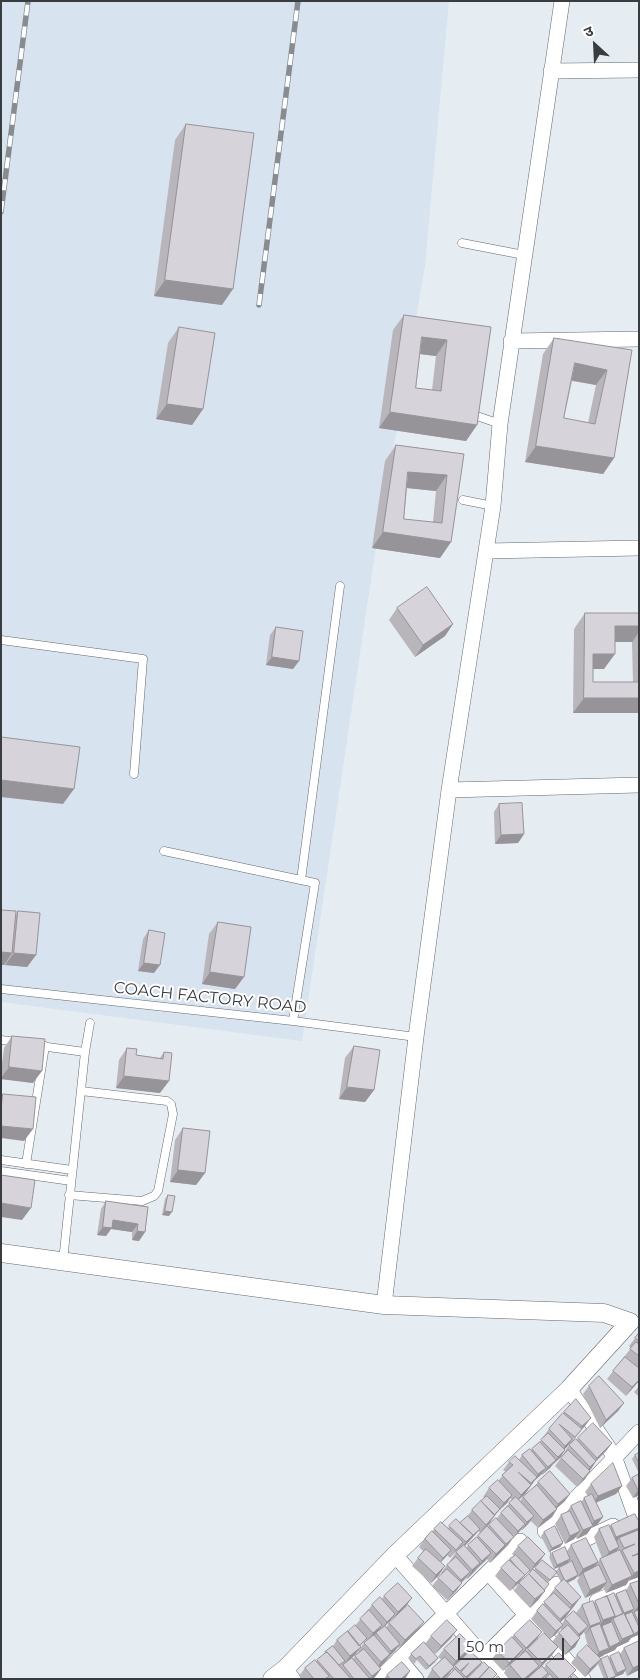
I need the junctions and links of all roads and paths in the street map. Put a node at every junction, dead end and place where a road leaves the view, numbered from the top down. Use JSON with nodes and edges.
{"nodes":[{"id":1,"x":562,"y":1,"type":"edge"},
{"id":2,"x":639,"y":70,"type":"edge"},
{"id":3,"x":551,"y":71,"type":"junction"},
{"id":4,"x":462,"y":243,"type":"dead end"},
{"id":5,"x":524,"y":255,"type":"junction"},
{"id":6,"x":639,"y":339,"type":"edge"},
{"id":7,"x":511,"y":341,"type":"junction"},
{"id":8,"x":474,"y":415,"type":"edge"},
{"id":9,"x":500,"y":424,"type":"junction"},
{"id":10,"x":463,"y":500,"type":"dead end"},
{"id":11,"x":493,"y":506,"type":"junction"},
{"id":12,"x":639,"y":548,"type":"edge"},
{"id":13,"x":486,"y":552,"type":"junction"},
{"id":14,"x":340,"y":586,"type":"dead end"},
{"id":15,"x":1,"y":640,"type":"edge"},
{"id":16,"x":134,"y":774,"type":"dead end"},
{"id":17,"x":639,"y":785,"type":"edge"},
{"id":18,"x":449,"y":790,"type":"junction"},
{"id":19,"x":164,"y":851,"type":"dead end"},
{"id":20,"x":301,"y":880,"type":"junction"},
{"id":21,"x":1,"y":989,"type":"edge"},
{"id":22,"x":293,"y":1021,"type":"junction"},
{"id":23,"x":90,"y":1023,"type":"dead end"},
{"id":24,"x":416,"y":1037,"type":"junction"},
{"id":25,"x":1,"y":1040,"type":"edge"},
{"id":26,"x":45,"y":1046,"type":"junction"},
{"id":27,"x":85,"y":1052,"type":"junction"},
{"id":28,"x":81,"y":1091,"type":"junction"},
{"id":29,"x":1,"y":1160,"type":"edge"},
{"id":30,"x":26,"y":1164,"type":"junction"},
{"id":31,"x":72,"y":1170,"type":"junction"},
{"id":32,"x":1,"y":1171,"type":"edge"},
{"id":33,"x":71,"y":1181,"type":"junction"},
{"id":34,"x":70,"y":1196,"type":"junction"},
{"id":35,"x":1,"y":1253,"type":"edge"},
{"id":36,"x":63,"y":1261,"type":"junction"},
{"id":37,"x":384,"y":1305,"type":"junction"},
{"id":38,"x":634,"y":1319,"type":"edge"},
{"id":39,"x":569,"y":1389,"type":"junction"},
{"id":40,"x":639,"y":1432,"type":"edge"},
{"id":41,"x":614,"y":1456,"type":"junction"},
{"id":42,"x":635,"y":1511,"type":"edge"},
{"id":43,"x":545,"y":1531,"type":"edge"},
{"id":44,"x":520,"y":1541,"type":"edge"},
{"id":45,"x":558,"y":1552,"type":"edge"},
{"id":46,"x":394,"y":1555,"type":"junction"},
{"id":47,"x":488,"y":1572,"type":"junction"},
{"id":48,"x":639,"y":1583,"type":"edge"},
{"id":49,"x":557,"y":1584,"type":"edge"},
{"id":50,"x":580,"y":1608,"type":"edge"},
{"id":51,"x":446,"y":1614,"type":"junction"},
{"id":52,"x":526,"y":1615,"type":"junction"},
{"id":53,"x":639,"y":1642,"type":"edge"},
{"id":54,"x":484,"y":1657,"type":"junction"},
{"id":55,"x":606,"y":1657,"type":"edge"},
{"id":56,"x":399,"y":1659,"type":"junction"},
{"id":57,"x":283,"y":1675,"type":"edge"},
{"id":58,"x":379,"y":1679,"type":"edge"},
{"id":59,"x":416,"y":1679,"type":"edge"},
{"id":60,"x":503,"y":1679,"type":"edge"},
{"id":61,"x":582,"y":1679,"type":"edge"}],
"edges":[{"from":1,"to":3,"type":"street"},
{"from":2,"to":3,"type":"street"},
{"from":3,"to":5,"type":"street"},
{"from":4,"to":5,"type":"lane"},
{"from":5,"to":7,"type":"street"},
{"from":6,"to":7,"type":"street"},
{"from":7,"to":9,"type":"street"},
{"from":8,"to":9,"type":"lane"},
{"from":9,"to":11,"type":"street"},
{"from":10,"to":11,"type":"lane"},
{"from":11,"to":13,"type":"street"},
{"from":12,"to":13,"type":"street"},
{"from":13,"to":18,"type":"street"},
{"from":14,"to":20,"type":"lane"},
{"from":15,"to":16,"type":"lane"},
{"from":17,"to":18,"type":"street"},
{"from":18,"to":24,"type":"street"},
{"from":19,"to":20,"type":"lane"},
{"from":20,"to":22,"type":"lane"},
{"from":21,"to":22,"type":"lane","name":"COACH FACTORY ROAD"},
{"from":22,"to":24,"type":"lane","name":"COACH FACTORY ROAD"},
{"from":23,"to":27,"type":"lane"},
{"from":24,"to":37,"type":"street"},
{"from":25,"to":26,"type":"lane"},
{"from":26,"to":27,"type":"lane"},
{"from":26,"to":30,"type":"lane"},
{"from":27,"to":28,"type":"lane"},
{"from":28,"to":31,"type":"lane"},
{"from":28,"to":34,"type":"lane"},
{"from":29,"to":30,"type":"lane"},
{"from":30,"to":31,"type":"lane"},
{"from":31,"to":33,"type":"lane"},
{"from":32,"to":33,"type":"lane"},
{"from":33,"to":34,"type":"lane"},
{"from":34,"to":36,"type":"lane"},
{"from":35,"to":36,"type":"street"},
{"from":36,"to":37,"type":"street"},
{"from":37,"to":38,"type":"street"},
{"from":38,"to":39,"type":"street"},
{"from":39,"to":41,"type":"street"},
{"from":39,"to":46,"type":"street"},
{"from":40,"to":41,"type":"street"},
{"from":41,"to":42,"type":"street"},
{"from":41,"to":43,"type":"street"},
{"from":42,"to":45,"type":"street"},
{"from":44,"to":47,"type":"street"},
{"from":46,"to":51,"type":"street"},
{"from":46,"to":57,"type":"street"},
{"from":47,"to":51,"type":"street"},
{"from":47,"to":52,"type":"street"},
{"from":48,"to":50,"type":"street"},
{"from":49,"to":52,"type":"street"},
{"from":51,"to":54,"type":"street"},
{"from":51,"to":56,"type":"street"},
{"from":52,"to":54,"type":"street"},
{"from":52,"to":61,"type":"street"},
{"from":53,"to":55,"type":"street"},
{"from":54,"to":60,"type":"street"},
{"from":56,"to":58,"type":"street"},
{"from":56,"to":59,"type":"street"}]}
